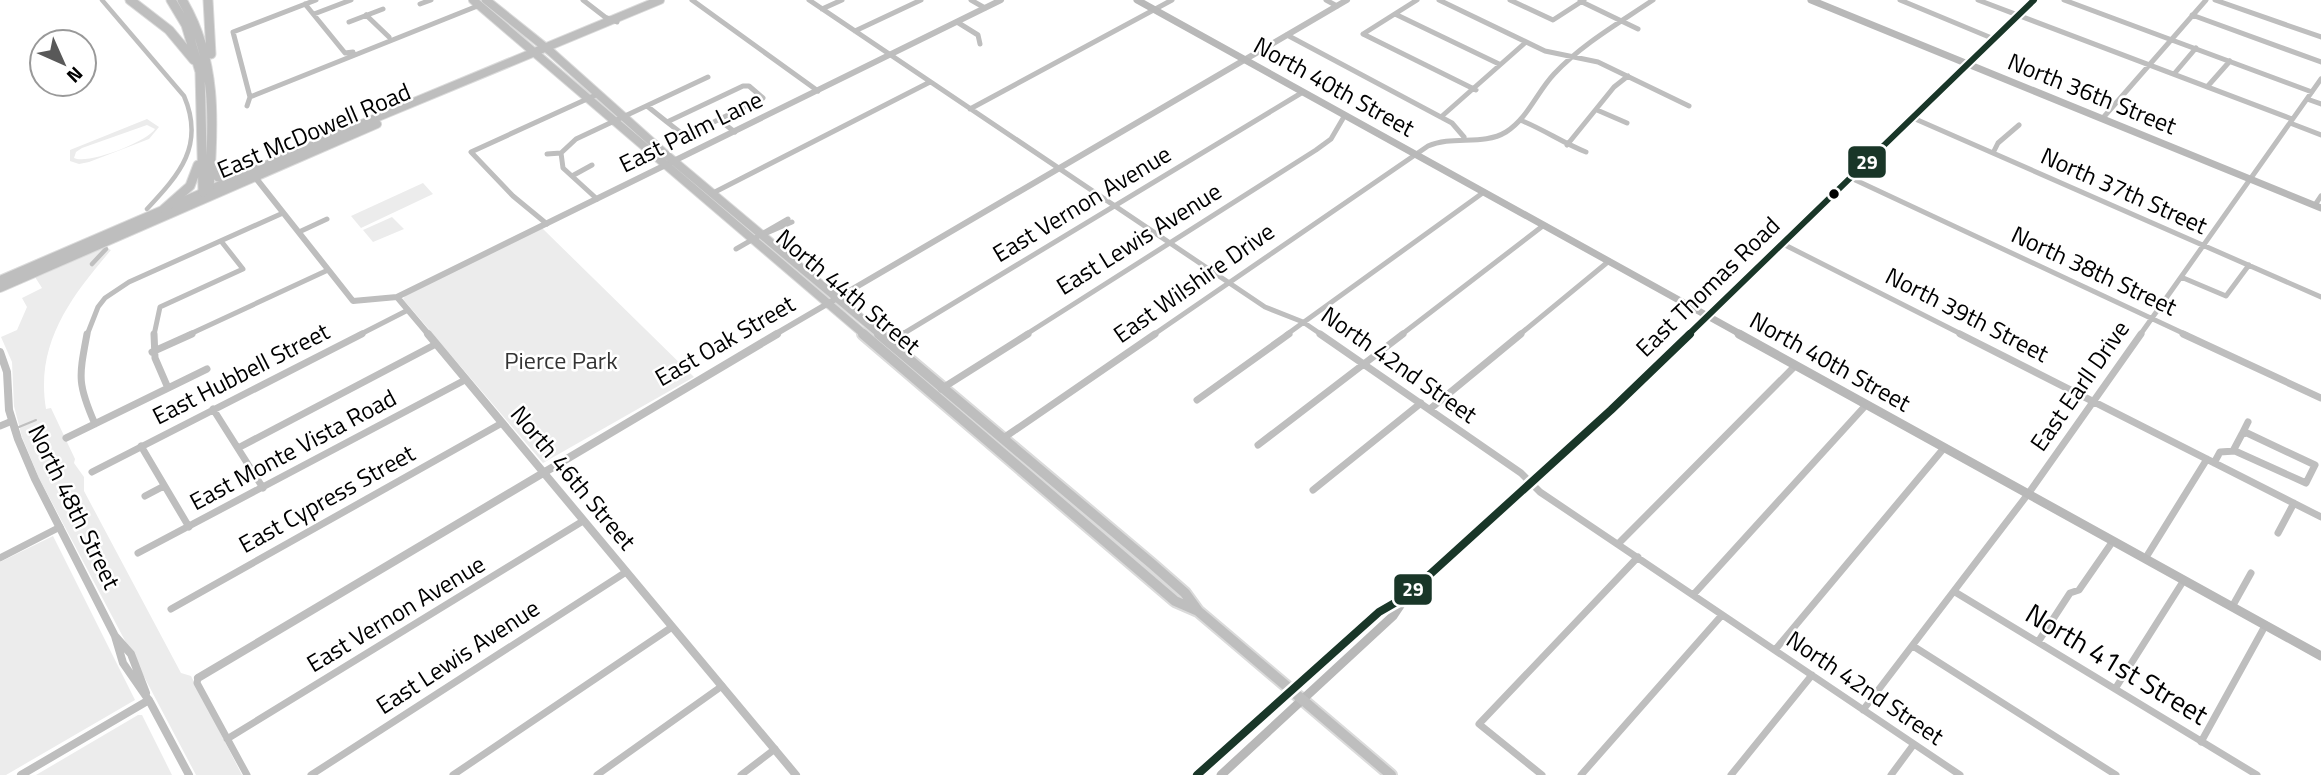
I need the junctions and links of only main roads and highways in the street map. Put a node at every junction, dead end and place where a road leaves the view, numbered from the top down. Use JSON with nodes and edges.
{"nodes":[{"id":1,"x":130,"y":0,"type":"edge"},
{"id":2,"x":170,"y":0,"type":"edge"},
{"id":3,"x":182,"y":0,"type":"edge"},
{"id":4,"x":208,"y":0,"type":"edge"},
{"id":5,"x":660,"y":0,"type":"edge"},
{"id":6,"x":1137,"y":0,"type":"edge"},
{"id":7,"x":1811,"y":0,"type":"edge"},
{"id":8,"x":2034,"y":0,"type":"edge"},
{"id":9,"x":480,"y":2,"type":"edge"},
{"id":10,"x":548,"y":49,"type":"junction"},
{"id":11,"x":538,"y":54,"type":"junction"},
{"id":12,"x":1968,"y":64,"type":"junction"},
{"id":13,"x":203,"y":96,"type":"junction"},
{"id":14,"x":412,"y":106,"type":"junction"},
{"id":15,"x":213,"y":109,"type":"junction"},
{"id":16,"x":618,"y":119,"type":"junction"},
{"id":17,"x":332,"y":136,"type":"junction"},
{"id":18,"x":345,"y":138,"type":"junction"},
{"id":19,"x":203,"y":149,"type":"junction"},
{"id":20,"x":289,"y":158,"type":"junction"},
{"id":21,"x":277,"y":160,"type":"junction"},
{"id":22,"x":212,"y":168,"type":"junction"},
{"id":23,"x":237,"y":177,"type":"junction"},
{"id":24,"x":255,"y":177,"type":"junction"},
{"id":25,"x":207,"y":194,"type":"junction"},
{"id":26,"x":2318,"y":207,"type":"edge"},
{"id":27,"x":164,"y":209,"type":"junction"},
{"id":28,"x":73,"y":253,"type":"junction"},
{"id":29,"x":0,"y":280,"type":"edge"},
{"id":30,"x":0,"y":288,"type":"edge"},
{"id":31,"x":1709,"y":317,"type":"junction"},
{"id":32,"x":1405,"y":597,"type":"junction"},
{"id":33,"x":2321,"y":656,"type":"edge"},
{"id":34,"x":1291,"y":691,"type":"junction"},
{"id":35,"x":1302,"y":700,"type":"junction"},
{"id":36,"x":1224,"y":773,"type":"edge"},
{"id":37,"x":1198,"y":775,"type":"edge"},
{"id":38,"x":1215,"y":775,"type":"edge"},
{"id":39,"x":1391,"y":775,"type":"edge"}],
"edges":[{"from":1,"to":13,"type":"highway"},
{"from":2,"to":13,"type":"highway"},
{"from":3,"to":15,"type":"highway"},
{"from":4,"to":15,"type":"highway"},
{"from":5,"to":10,"type":"main road","name":"East McDowell Road"},
{"from":6,"to":31,"type":"main road","name":"North 40th Street"},
{"from":7,"to":12,"type":"main road","name":"North 36th Street"},
{"from":8,"to":12,"type":"main road","name":"East Thomas Road"},
{"from":9,"to":10,"type":"main road","name":"North 44th Street"},
{"from":9,"to":11,"type":"main road","name":"North 44th Street"},
{"from":10,"to":11,"type":"main road","name":"East McDowell Road"},
{"from":10,"to":16,"type":"main road","name":"North 44th Street"},
{"from":11,"to":14,"type":"main road","name":"East McDowell Road"},
{"from":11,"to":16,"type":"main road","name":"North 44th Street"},
{"from":12,"to":26,"type":"main road","name":"North 36th Street"},
{"from":12,"to":31,"type":"main road","name":"East Thomas Road"},
{"from":13,"to":19,"type":"highway"},
{"from":14,"to":17,"type":"main road","name":"East McDowell Road"},
{"from":14,"to":18,"type":"main road","name":"East McDowell Road"},
{"from":15,"to":22,"type":"highway"},
{"from":16,"to":34,"type":"main road","name":"North 44th Street"},
{"from":17,"to":18,"type":"main road"},
{"from":17,"to":20,"type":"main road","name":"East McDowell Road"},
{"from":18,"to":20,"type":"main road","name":"East McDowell Road"},
{"from":19,"to":25,"type":"highway"},
{"from":19,"to":27,"type":"highway"},
{"from":20,"to":21,"type":"main road","name":"East McDowell Road"},
{"from":20,"to":24,"type":"main road","name":"East McDowell Road"},
{"from":21,"to":23,"type":"main road","name":"East McDowell Road"},
{"from":21,"to":24,"type":"main road"},
{"from":22,"to":23,"type":"highway"},
{"from":22,"to":25,"type":"highway"},
{"from":23,"to":25,"type":"main road","name":"East McDowell Road"},
{"from":24,"to":25,"type":"main road","name":"East McDowell Road"},
{"from":25,"to":27,"type":"main road","name":"East McDowell Road"},
{"from":25,"to":28,"type":"main road","name":"East McDowell Road"},
{"from":27,"to":28,"type":"main road","name":"East McDowell Road"},
{"from":28,"to":29,"type":"main road","name":"East McDowell Road"},
{"from":28,"to":30,"type":"main road","name":"East McDowell Road"},
{"from":31,"to":32,"type":"main road","name":"East Thomas Road"},
{"from":31,"to":33,"type":"main road","name":"North 40th Street"},
{"from":32,"to":34,"type":"main road","name":"East Thomas Road"},
{"from":32,"to":35,"type":"main road","name":"East Thomas Road"},
{"from":34,"to":35,"type":"main road","name":"North 44th Street"},
{"from":34,"to":37,"type":"main road","name":"East Thomas Road"},
{"from":35,"to":36,"type":"main road","name":"East Thomas Road"},
{"from":35,"to":39,"type":"main road","name":"North 44th Street"},
{"from":36,"to":38,"type":"main road","name":"East Thomas Road"}]}
